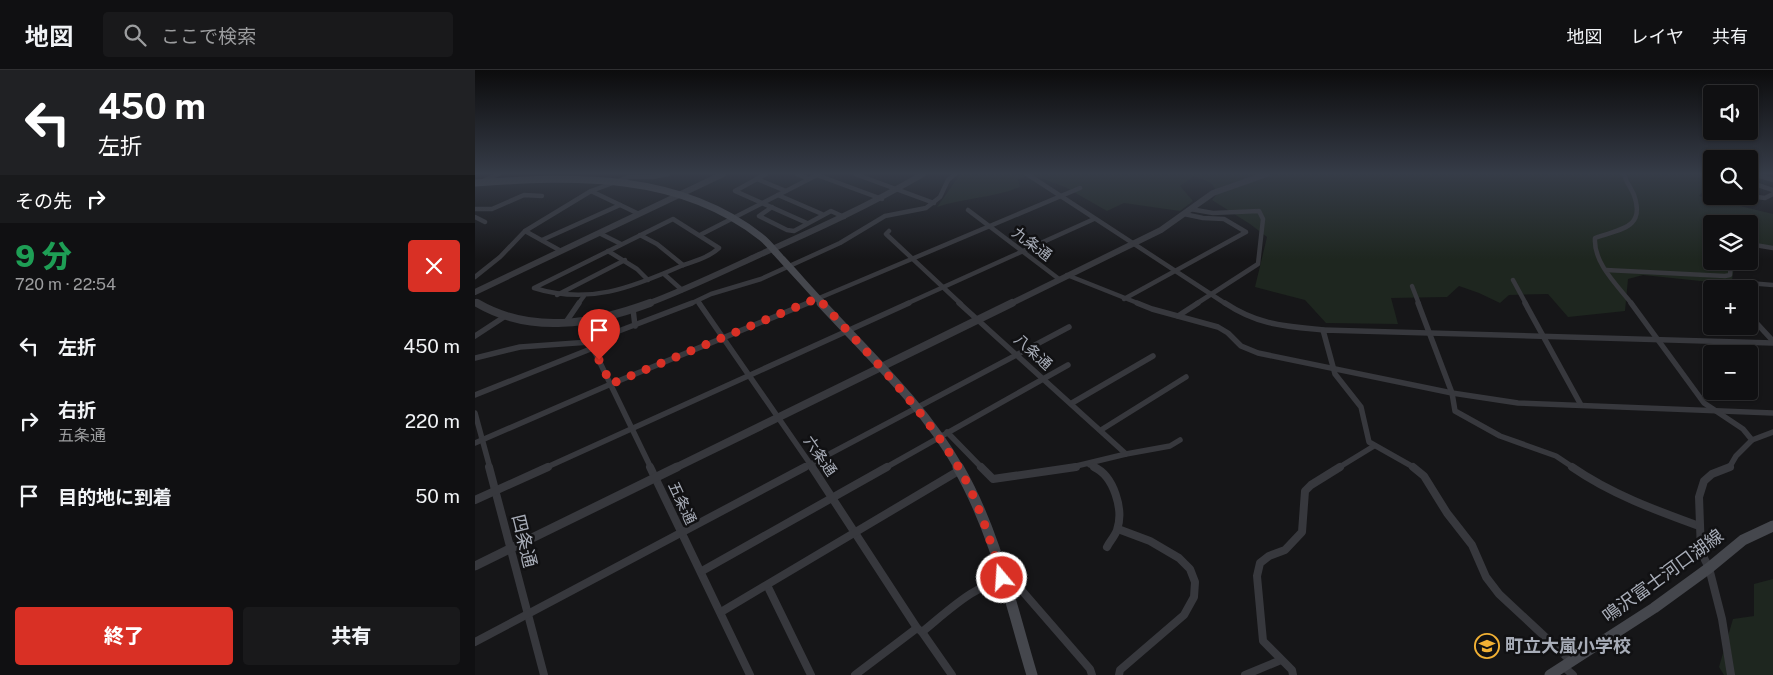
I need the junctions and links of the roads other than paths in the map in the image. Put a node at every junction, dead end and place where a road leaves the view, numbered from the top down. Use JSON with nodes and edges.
{"nodes":[{"id":1,"x":506,"y":202,"type":"edge"},
{"id":2,"x":572,"y":202,"type":"edge"},
{"id":3,"x":613,"y":202,"type":"edge"},
{"id":4,"x":664,"y":202,"type":"edge"},
{"id":5,"x":703,"y":202,"type":"edge"},
{"id":6,"x":762,"y":202,"type":"joint"},
{"id":7,"x":794,"y":202,"type":"edge"},
{"id":8,"x":875,"y":202,"type":"edge"},
{"id":9,"x":1046,"y":202,"type":"edge"},
{"id":10,"x":1069,"y":202,"type":"edge"},
{"id":11,"x":1201,"y":202,"type":"edge"},
{"id":12,"x":1635,"y":202,"type":"edge"},
{"id":13,"x":934,"y":203,"type":"edge"},
{"id":14,"x":619,"y":205,"type":"junction"},
{"id":15,"x":772,"y":207,"type":"junction"},
{"id":16,"x":475,"y":209,"type":"edge"},
{"id":17,"x":968,"y":210,"type":"dead end"},
{"id":18,"x":1187,"y":211,"type":"junction"},
{"id":19,"x":639,"y":214,"type":"junction"},
{"id":20,"x":821,"y":214,"type":"junction"},
{"id":21,"x":475,"y":217,"type":"edge"},
{"id":22,"x":735,"y":217,"type":"junction"},
{"id":23,"x":845,"y":217,"type":"junction"},
{"id":24,"x":1094,"y":219,"type":"junction"},
{"id":25,"x":485,"y":222,"type":"dead end"},
{"id":26,"x":807,"y":223,"type":"junction"},
{"id":27,"x":988,"y":227,"type":"junction"},
{"id":28,"x":525,"y":231,"type":"junction"},
{"id":29,"x":889,"y":231,"type":"dead end"},
{"id":30,"x":599,"y":233,"type":"junction"},
{"id":31,"x":640,"y":235,"type":"junction"},
{"id":32,"x":700,"y":235,"type":"junction"},
{"id":33,"x":542,"y":240,"type":"junction"},
{"id":34,"x":621,"y":244,"type":"junction"},
{"id":35,"x":1133,"y":244,"type":"junction"},
{"id":36,"x":1758,"y":246,"type":"edge"},
{"id":37,"x":1773,"y":248,"type":"edge"},
{"id":38,"x":774,"y":249,"type":"junction"},
{"id":39,"x":561,"y":251,"type":"junction"},
{"id":40,"x":608,"y":251,"type":"junction"},
{"id":41,"x":1021,"y":252,"type":"junction"},
{"id":42,"x":625,"y":260,"type":"junction"},
{"id":43,"x":912,"y":260,"type":"junction"},
{"id":44,"x":683,"y":265,"type":"junction"},
{"id":45,"x":789,"y":266,"type":"junction"},
{"id":46,"x":1606,"y":270,"type":"junction"},
{"id":47,"x":1730,"y":270,"type":"edge"},
{"id":48,"x":1174,"y":271,"type":"junction"},
{"id":49,"x":664,"y":274,"type":"junction"},
{"id":50,"x":1067,"y":276,"type":"junction"},
{"id":51,"x":475,"y":277,"type":"edge"},
{"id":52,"x":1059,"y":279,"type":"junction"},
{"id":53,"x":648,"y":280,"type":"junction"},
{"id":54,"x":1513,"y":280,"type":"dead end"},
{"id":55,"x":1758,"y":284,"type":"edge"},
{"id":56,"x":1773,"y":285,"type":"edge"},
{"id":57,"x":1412,"y":286,"type":"dead end"},
{"id":58,"x":942,"y":288,"type":"junction"},
{"id":59,"x":682,"y":290,"type":"junction"},
{"id":60,"x":475,"y":292,"type":"edge"},
{"id":61,"x":557,"y":295,"type":"junction"},
{"id":62,"x":1211,"y":295,"type":"junction"},
{"id":63,"x":584,"y":296,"type":"junction"},
{"id":64,"x":818,"y":298,"type":"junction"},
{"id":65,"x":1123,"y":299,"type":"junction"},
{"id":66,"x":698,"y":300,"type":"junction"},
{"id":67,"x":475,"y":302,"type":"edge"},
{"id":68,"x":633,"y":309,"type":"junction"},
{"id":69,"x":1178,"y":316,"type":"junction"},
{"id":70,"x":504,"y":317,"type":"junction"},
{"id":71,"x":978,"y":319,"type":"junction"},
{"id":72,"x":566,"y":322,"type":"junction"},
{"id":73,"x":1758,"y":325,"type":"edge"},
{"id":74,"x":635,"y":326,"type":"junction"},
{"id":75,"x":1069,"y":326,"type":"dead end"},
{"id":76,"x":1323,"y":330,"type":"junction"},
{"id":77,"x":847,"y":331,"type":"junction"},
{"id":78,"x":1429,"y":333,"type":"junction"},
{"id":79,"x":475,"y":336,"type":"edge"},
{"id":80,"x":1543,"y":336,"type":"junction"},
{"id":81,"x":724,"y":338,"type":"junction"},
{"id":82,"x":1659,"y":339,"type":"junction"},
{"id":83,"x":1773,"y":342,"type":"edge"},
{"id":84,"x":592,"y":345,"type":"junction"},
{"id":85,"x":1017,"y":354,"type":"junction"},
{"id":86,"x":1153,"y":356,"type":"dead end"},
{"id":87,"x":475,"y":358,"type":"edge"},
{"id":88,"x":1068,"y":365,"type":"dead end"},
{"id":89,"x":879,"y":367,"type":"junction"},
{"id":90,"x":1333,"y":368,"type":"junction"},
{"id":91,"x":749,"y":375,"type":"junction"},
{"id":92,"x":1185,"y":377,"type":"dead end"},
{"id":93,"x":1045,"y":379,"type":"junction"},
{"id":94,"x":611,"y":384,"type":"junction"},
{"id":95,"x":1452,"y":393,"type":"junction"},
{"id":96,"x":475,"y":395,"type":"edge"},
{"id":97,"x":1072,"y":403,"type":"junction"},
{"id":98,"x":1581,"y":405,"type":"junction"},
{"id":99,"x":915,"y":408,"type":"junction"},
{"id":100,"x":1711,"y":410,"type":"junction"},
{"id":101,"x":1773,"y":412,"type":"edge"},
{"id":102,"x":475,"y":413,"type":"edge"},
{"id":103,"x":777,"y":418,"type":"junction"},
{"id":104,"x":633,"y":429,"type":"junction"},
{"id":105,"x":1101,"y":430,"type":"junction"},
{"id":106,"x":947,"y":432,"type":"junction"},
{"id":107,"x":1773,"y":432,"type":"edge"},
{"id":108,"x":939,"y":436,"type":"junction"},
{"id":109,"x":1179,"y":440,"type":"dead end"},
{"id":110,"x":1752,"y":440,"type":"junction"},
{"id":111,"x":479,"y":442,"type":"edge"},
{"id":112,"x":1374,"y":446,"type":"junction"},
{"id":113,"x":1127,"y":454,"type":"junction"},
{"id":114,"x":810,"y":464,"type":"junction"},
{"id":115,"x":1089,"y":464,"type":"junction"},
{"id":116,"x":960,"y":470,"type":"junction"},
{"id":117,"x":656,"y":477,"type":"junction"},
{"id":118,"x":496,"y":491,"type":"junction"},
{"id":119,"x":833,"y":496,"type":"junction"},
{"id":120,"x":475,"y":500,"type":"edge"},
{"id":121,"x":1699,"y":526,"type":"junction"},
{"id":122,"x":1773,"y":526,"type":"edge"},
{"id":123,"x":1118,"y":529,"type":"junction"},
{"id":124,"x":856,"y":532,"type":"junction"},
{"id":125,"x":682,"y":533,"type":"junction"},
{"id":126,"x":1107,"y":548,"type":"dead end"},
{"id":127,"x":509,"y":549,"type":"junction"},
{"id":128,"x":475,"y":566,"type":"edge"},
{"id":129,"x":1709,"y":568,"type":"junction"},
{"id":130,"x":702,"y":571,"type":"junction"},
{"id":131,"x":1002,"y":578,"type":"junction"},
{"id":132,"x":767,"y":585,"type":"junction"},
{"id":133,"x":721,"y":612,"type":"junction"},
{"id":134,"x":527,"y":615,"type":"junction"},
{"id":135,"x":920,"y":630,"type":"junction"},
{"id":136,"x":475,"y":642,"type":"edge"},
{"id":137,"x":1281,"y":660,"type":"junction"},
{"id":138,"x":1569,"y":667,"type":"edge"},
{"id":139,"x":747,"y":674,"type":"edge"},
{"id":140,"x":544,"y":675,"type":"edge"},
{"id":141,"x":811,"y":675,"type":"edge"},
{"id":142,"x":855,"y":675,"type":"edge"},
{"id":143,"x":952,"y":675,"type":"edge"},
{"id":144,"x":1032,"y":675,"type":"edge"},
{"id":145,"x":1092,"y":675,"type":"edge"},
{"id":146,"x":1119,"y":675,"type":"edge"},
{"id":147,"x":1245,"y":675,"type":"edge"},
{"id":148,"x":1293,"y":675,"type":"edge"},
{"id":149,"x":1550,"y":675,"type":"edge"},
{"id":150,"x":1731,"y":675,"type":"edge"}],
"edges":[{"from":1,"to":16,"type":"street"},
{"from":2,"to":28,"type":"street"},
{"from":3,"to":14,"type":"street"},
{"from":4,"to":19,"type":"street"},
{"from":5,"to":22,"type":"main road"},
{"from":6,"to":15,"type":"street"},
{"from":6,"to":22,"type":"street"},
{"from":7,"to":20,"type":"street"},
{"from":8,"to":23,"type":"street"},
{"from":9,"to":27,"type":"street"},
{"from":10,"to":24,"type":"street"},
{"from":11,"to":18,"type":"street"},
{"from":12,"to":46,"type":"street"},
{"from":13,"to":45,"type":"street"},
{"from":14,"to":19,"type":"street"},
{"from":14,"to":33,"type":"street"},
{"from":15,"to":26,"type":"street"},
{"from":15,"to":26,"type":"street"},
{"from":17,"to":27,"type":"street","name":"九条通"},
{"from":18,"to":35,"type":"street"},
{"from":18,"to":48,"type":"street"},
{"from":18,"to":62,"type":"street"},
{"from":19,"to":30,"type":"street"},
{"from":20,"to":23,"type":"street"},
{"from":20,"to":26,"type":"street"},
{"from":21,"to":25,"type":"street"},
{"from":22,"to":32,"type":"street"},
{"from":22,"to":38,"type":"main road"},
{"from":23,"to":38,"type":"street"},
{"from":24,"to":35,"type":"street"},
{"from":24,"to":41,"type":"street"},
{"from":27,"to":41,"type":"street","name":"九条通"},
{"from":27,"to":43,"type":"street"},
{"from":28,"to":33,"type":"street"},
{"from":28,"to":51,"type":"street"},
{"from":29,"to":43,"type":"street","name":"八条通"},
{"from":30,"to":34,"type":"street"},
{"from":30,"to":39,"type":"street"},
{"from":31,"to":32,"type":"street"},
{"from":31,"to":34,"type":"street"},
{"from":31,"to":44,"type":"street"},
{"from":32,"to":44,"type":"street"},
{"from":33,"to":39,"type":"street"},
{"from":34,"to":40,"type":"street"},
{"from":35,"to":48,"type":"street"},
{"from":35,"to":50,"type":"street"},
{"from":36,"to":37,"type":"street"},
{"from":38,"to":45,"type":"main road"},
{"from":38,"to":59,"type":"street"},
{"from":39,"to":60,"type":"street"},
{"from":40,"to":42,"type":"street"},
{"from":40,"to":61,"type":"street"},
{"from":41,"to":52,"type":"street","name":"九条通"},
{"from":41,"to":58,"type":"street"},
{"from":42,"to":53,"type":"street"},
{"from":42,"to":61,"type":"street"},
{"from":43,"to":58,"type":"street","name":"八条通"},
{"from":43,"to":64,"type":"street"},
{"from":44,"to":49,"type":"street"},
{"from":45,"to":64,"type":"main road"},
{"from":45,"to":66,"type":"street"},
{"from":46,"to":47,"type":"street"},
{"from":46,"to":82,"type":"street"},
{"from":48,"to":62,"type":"street"},
{"from":48,"to":65,"type":"street"},
{"from":49,"to":53,"type":"street"},
{"from":49,"to":59,"type":"street"},
{"from":50,"to":52,"type":"street"},
{"from":50,"to":65,"type":"street"},
{"from":52,"to":71,"type":"street"},
{"from":53,"to":63,"type":"street"},
{"from":54,"to":80,"type":"street"},
{"from":55,"to":56,"type":"street"},
{"from":57,"to":78,"type":"street"},
{"from":58,"to":71,"type":"street","name":"八条通"},
{"from":58,"to":77,"type":"street"},
{"from":59,"to":68,"type":"street"},
{"from":61,"to":63,"type":"street"},
{"from":62,"to":69,"type":"street"},
{"from":62,"to":76,"type":"street"},
{"from":63,"to":72,"type":"street"},
{"from":64,"to":77,"type":"main road"},
{"from":64,"to":81,"type":"street"},
{"from":65,"to":69,"type":"street"},
{"from":66,"to":74,"type":"street"},
{"from":66,"to":81,"type":"street","name":"六条通"},
{"from":67,"to":70,"type":"street"},
{"from":68,"to":72,"type":"street"},
{"from":68,"to":74,"type":"street"},
{"from":69,"to":90,"type":"street"},
{"from":70,"to":72,"type":"street"},
{"from":70,"to":79,"type":"street"},
{"from":71,"to":85,"type":"street","name":"八条通"},
{"from":71,"to":89,"type":"street"},
{"from":73,"to":83,"type":"street"},
{"from":74,"to":84,"type":"street"},
{"from":75,"to":85,"type":"street"},
{"from":76,"to":78,"type":"street"},
{"from":76,"to":90,"type":"street"},
{"from":77,"to":89,"type":"main road"},
{"from":77,"to":91,"type":"street"},
{"from":78,"to":80,"type":"street"},
{"from":78,"to":95,"type":"street"},
{"from":80,"to":82,"type":"street"},
{"from":80,"to":98,"type":"street"},
{"from":81,"to":91,"type":"street","name":"六条通"},
{"from":81,"to":94,"type":"street"},
{"from":82,"to":83,"type":"street"},
{"from":82,"to":100,"type":"street"},
{"from":84,"to":87,"type":"street"},
{"from":84,"to":94,"type":"street","name":"五条通"},
{"from":84,"to":96,"type":"street"},
{"from":85,"to":93,"type":"street","name":"八条通"},
{"from":85,"to":99,"type":"street"},
{"from":86,"to":97,"type":"street"},
{"from":88,"to":93,"type":"street"},
{"from":89,"to":99,"type":"main road"},
{"from":89,"to":103,"type":"street"},
{"from":90,"to":95,"type":"street"},
{"from":90,"to":112,"type":"street"},
{"from":91,"to":103,"type":"street","name":"六条通"},
{"from":91,"to":104,"type":"street"},
{"from":92,"to":105,"type":"street"},
{"from":93,"to":97,"type":"street","name":"八条通"},
{"from":93,"to":106,"type":"street"},
{"from":94,"to":104,"type":"street","name":"五条通"},
{"from":94,"to":111,"type":"street"},
{"from":95,"to":98,"type":"street"},
{"from":95,"to":121,"type":"street"},
{"from":97,"to":105,"type":"street","name":"八条通"},
{"from":98,"to":100,"type":"street"},
{"from":99,"to":108,"type":"main road"},
{"from":99,"to":114,"type":"street"},
{"from":100,"to":101,"type":"street"},
{"from":100,"to":110,"type":"street"},
{"from":102,"to":111,"type":"street","name":"四条通"},
{"from":103,"to":114,"type":"street","name":"六条通"},
{"from":103,"to":117,"type":"street"},
{"from":104,"to":117,"type":"street","name":"五条通"},
{"from":104,"to":118,"type":"street"},
{"from":105,"to":113,"type":"street","name":"八条通"},
{"from":106,"to":108,"type":"street"},
{"from":106,"to":115,"type":"street"},
{"from":107,"to":110,"type":"street"},
{"from":108,"to":116,"type":"main road"},
{"from":108,"to":119,"type":"street"},
{"from":109,"to":113,"type":"street"},
{"from":110,"to":121,"type":"street"},
{"from":111,"to":118,"type":"street","name":"四条通"},
{"from":112,"to":137,"type":"street"},
{"from":112,"to":138,"type":"street"},
{"from":113,"to":115,"type":"street"},
{"from":114,"to":119,"type":"street","name":"六条通"},
{"from":114,"to":125,"type":"street"},
{"from":115,"to":123,"type":"street"},
{"from":116,"to":124,"type":"street"},
{"from":116,"to":131,"type":"main road"},
{"from":117,"to":125,"type":"street","name":"五条通"},
{"from":117,"to":127,"type":"street"},
{"from":118,"to":120,"type":"street"},
{"from":118,"to":127,"type":"street","name":"四条通"},
{"from":119,"to":124,"type":"street","name":"六条通"},
{"from":119,"to":130,"type":"street"},
{"from":121,"to":129,"type":"street"},
{"from":122,"to":129,"type":"main road","name":"鳴沢富士河口湖線"},
{"from":123,"to":126,"type":"street"},
{"from":123,"to":146,"type":"street"},
{"from":124,"to":132,"type":"street"},
{"from":124,"to":135,"type":"street","name":"六条通"},
{"from":125,"to":130,"type":"street","name":"五条通"},
{"from":125,"to":134,"type":"street"},
{"from":127,"to":128,"type":"street"},
{"from":127,"to":134,"type":"street","name":"四条通"},
{"from":129,"to":138,"type":"main road","name":"鳴沢富士河口湖線"},
{"from":129,"to":150,"type":"street"},
{"from":130,"to":133,"type":"street","name":"五条通"},
{"from":131,"to":135,"type":"street"},
{"from":131,"to":144,"type":"main road"},
{"from":131,"to":145,"type":"street"},
{"from":132,"to":133,"type":"street"},
{"from":132,"to":141,"type":"street"},
{"from":133,"to":139,"type":"street","name":"五条通"},
{"from":134,"to":136,"type":"street"},
{"from":134,"to":140,"type":"street","name":"四条通"},
{"from":135,"to":142,"type":"street"},
{"from":135,"to":143,"type":"street","name":"六条通"},
{"from":137,"to":147,"type":"street"},
{"from":137,"to":148,"type":"street"},
{"from":138,"to":149,"type":"main road","name":"鳴沢富士河口湖線"}]}
